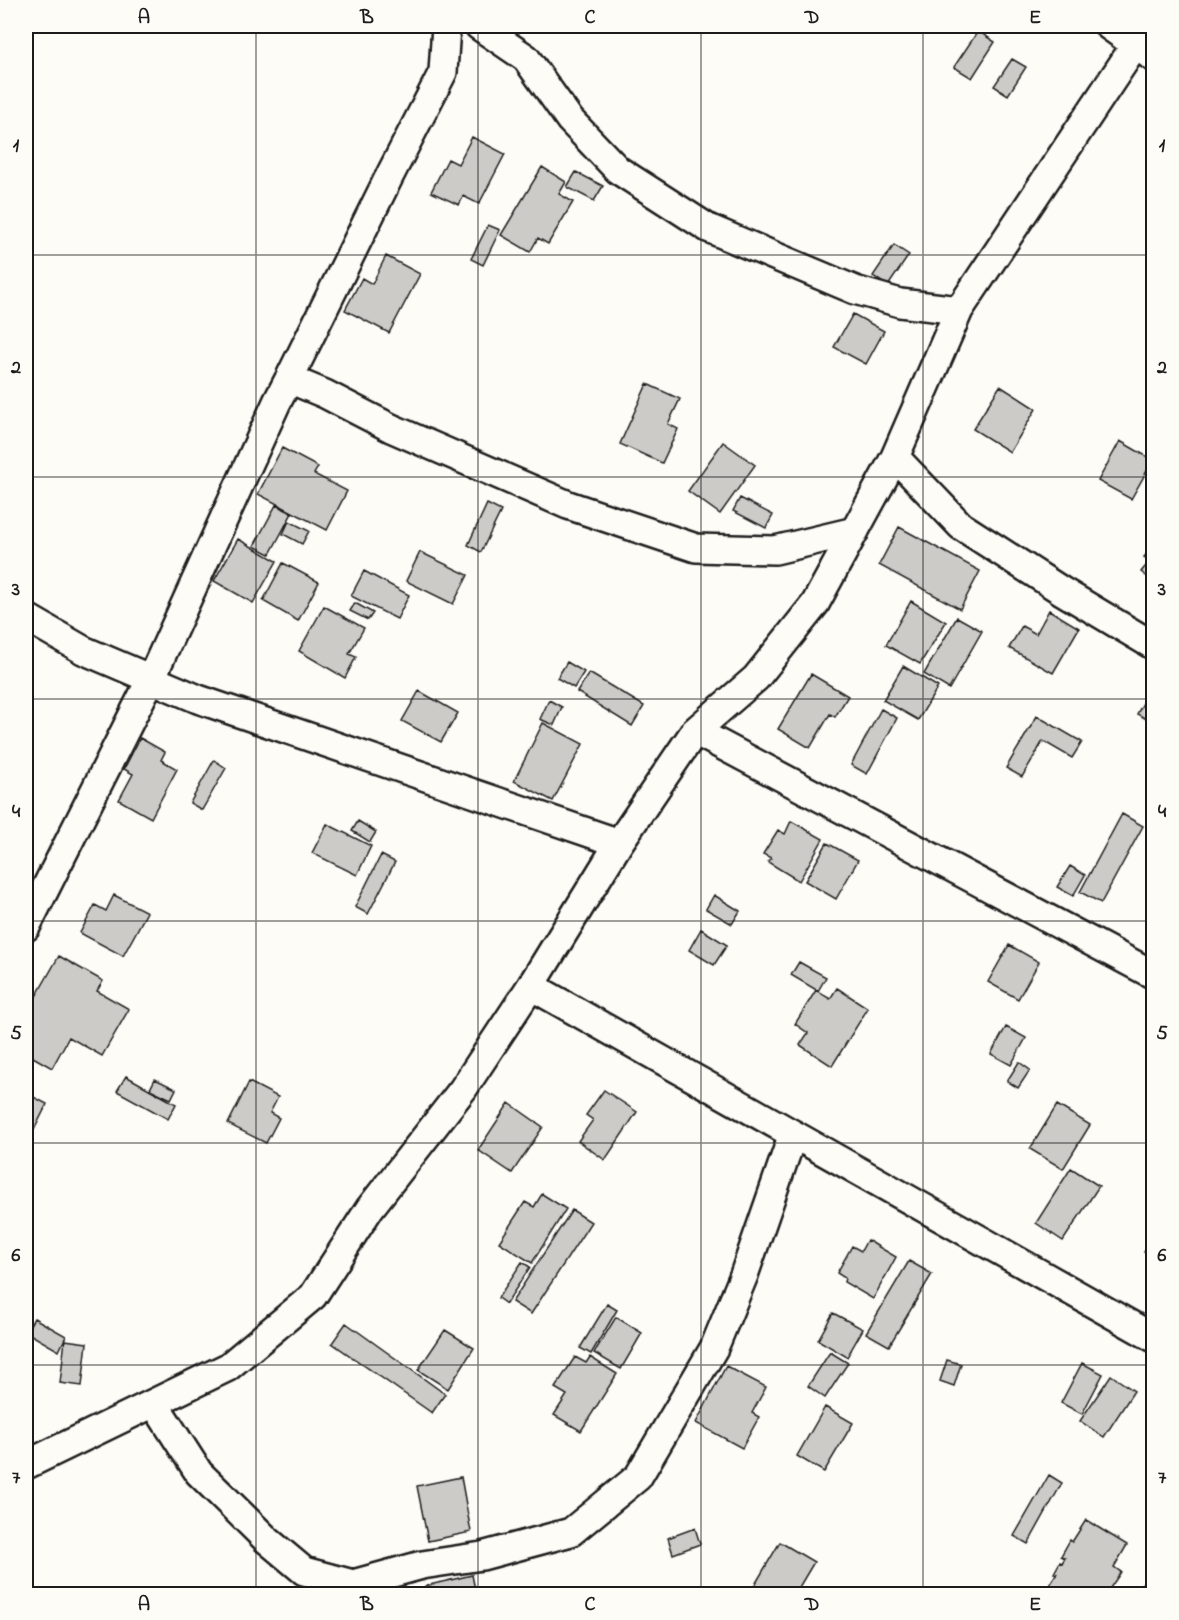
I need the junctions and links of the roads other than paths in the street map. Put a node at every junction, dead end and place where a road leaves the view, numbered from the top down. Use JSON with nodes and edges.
{"nodes":[{"id":1,"x":446,"y":26,"type":"edge"},
{"id":2,"x":479,"y":26,"type":"edge"},
{"id":3,"x":1109,"y":26,"type":"edge"},
{"id":4,"x":1145,"y":42,"type":"edge"},
{"id":5,"x":960,"y":310,"type":"junction"},
{"id":6,"x":289,"y":379,"type":"junction"},
{"id":7,"x":895,"y":457,"type":"junction"},
{"id":8,"x":855,"y":531,"type":"junction"},
{"id":9,"x":26,"y":617,"type":"edge"},
{"id":10,"x":1154,"y":646,"type":"edge"},
{"id":11,"x":151,"y":679,"type":"junction"},
{"id":12,"x":695,"y":731,"type":"junction"},
{"id":13,"x":619,"y":843,"type":"junction"},
{"id":14,"x":26,"y":927,"type":"edge"},
{"id":15,"x":1154,"y":975,"type":"edge"},
{"id":16,"x":531,"y":986,"type":"junction"},
{"id":17,"x":793,"y":1134,"type":"junction"},
{"id":18,"x":1154,"y":1338,"type":"edge"},
{"id":19,"x":154,"y":1403,"type":"junction"},
{"id":20,"x":26,"y":1465,"type":"edge"}],
"edges":[{"from":1,"to":6,"type":"street"},
{"from":2,"to":5,"type":"street"},
{"from":3,"to":4,"type":"street"},
{"from":4,"to":5,"type":"street"},
{"from":5,"to":7,"type":"street"},
{"from":6,"to":8,"type":"street"},
{"from":6,"to":11,"type":"street"},
{"from":7,"to":8,"type":"street"},
{"from":7,"to":10,"type":"street"},
{"from":8,"to":12,"type":"street"},
{"from":9,"to":11,"type":"street"},
{"from":11,"to":13,"type":"street"},
{"from":11,"to":14,"type":"street"},
{"from":12,"to":13,"type":"street"},
{"from":12,"to":15,"type":"street"},
{"from":13,"to":16,"type":"street"},
{"from":16,"to":17,"type":"street"},
{"from":16,"to":19,"type":"street"},
{"from":17,"to":18,"type":"street"},
{"from":17,"to":19,"type":"street"},
{"from":19,"to":20,"type":"street"}]}
